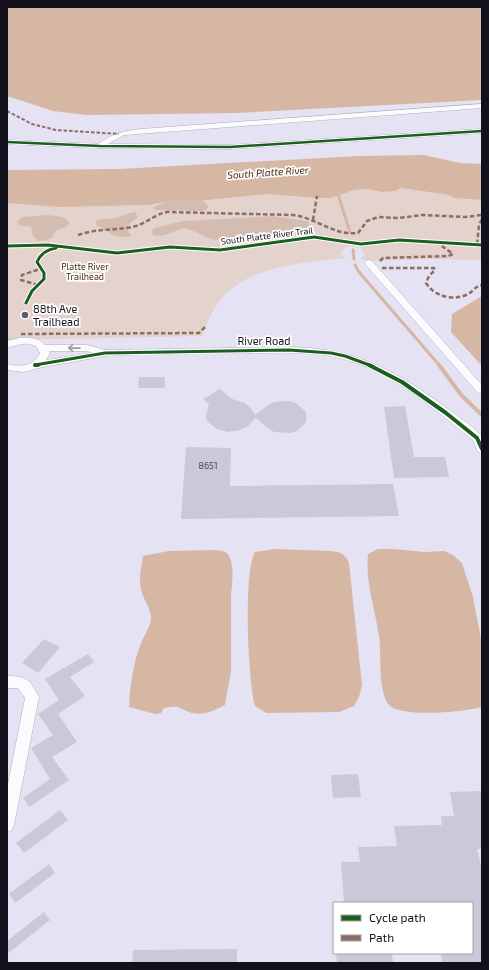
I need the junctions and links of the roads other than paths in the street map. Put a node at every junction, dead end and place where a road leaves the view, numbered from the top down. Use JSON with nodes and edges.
{"nodes":[{"id":1,"x":482,"y":106,"type":"edge"},
{"id":2,"x":482,"y":131,"type":"edge"},
{"id":3,"x":7,"y":142,"type":"edge"},
{"id":4,"x":100,"y":146,"type":"junction"},
{"id":5,"x":369,"y":263,"type":"dead end"},
{"id":6,"x":7,"y":344,"type":"edge"},
{"id":7,"x":44,"y":348,"type":"junction"},
{"id":8,"x":105,"y":353,"type":"junction"},
{"id":9,"x":35,"y":365,"type":"junction"},
{"id":10,"x":7,"y":367,"type":"edge"},
{"id":11,"x":482,"y":391,"type":"edge"},
{"id":12,"x":478,"y":430,"type":"edge"},
{"id":13,"x":482,"y":448,"type":"edge"},
{"id":14,"x":7,"y":682,"type":"edge"},
{"id":15,"x":11,"y":787,"type":"edge"},
{"id":16,"x":7,"y":825,"type":"edge"}],
"edges":[{"from":1,"to":4,"type":"street"},
{"from":2,"to":4,"type":"street"},
{"from":3,"to":4,"type":"street"},
{"from":5,"to":11,"type":"street"},
{"from":6,"to":7,"type":"street"},
{"from":8,"to":7,"type":"street","name":"River Road","one_way":true},
{"from":7,"to":9,"type":"street"},
{"from":8,"to":9,"type":"street","name":"River Road"},
{"from":8,"to":12,"type":"street","name":"River Road"},
{"from":9,"to":10,"type":"street","name":"River Road"},
{"from":12,"to":13,"type":"street","name":"River Road"},
{"from":14,"to":15,"type":"street"},
{"from":15,"to":16,"type":"street"}]}
